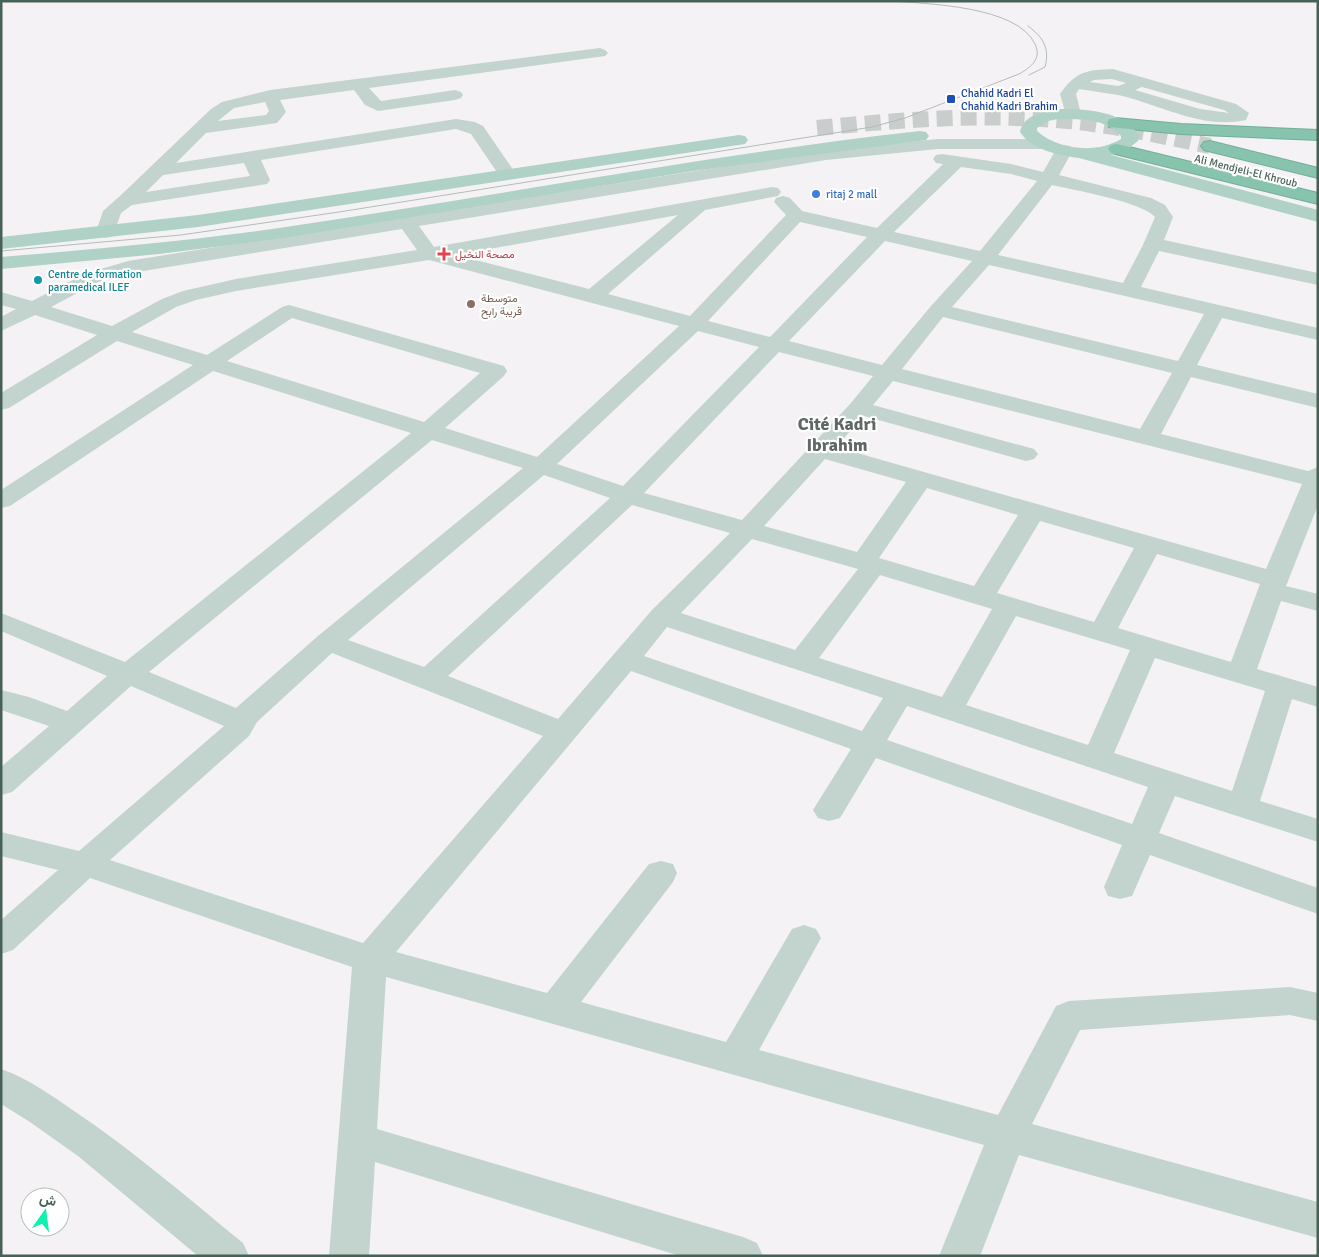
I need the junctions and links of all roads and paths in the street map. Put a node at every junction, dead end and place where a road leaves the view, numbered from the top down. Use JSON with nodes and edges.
{"nodes":[{"id":1,"x":600,"y":53,"type":"dead end"},
{"id":2,"x":437,"y":74,"type":"junction"},
{"id":3,"x":1141,"y":82,"type":"junction"},
{"id":4,"x":358,"y":84,"type":"junction"},
{"id":5,"x":1075,"y":84,"type":"junction"},
{"id":6,"x":1120,"y":90,"type":"junction"},
{"id":7,"x":270,"y":95,"type":"junction"},
{"id":8,"x":456,"y":95,"type":"junction"},
{"id":9,"x":1073,"y":114,"type":"junction"},
{"id":10,"x":1115,"y":123,"type":"junction"},
{"id":11,"x":220,"y":126,"type":"junction"},
{"id":12,"x":200,"y":129,"type":"junction"},
{"id":13,"x":477,"y":130,"type":"junction"},
{"id":14,"x":1202,"y":130,"type":"junction"},
{"id":15,"x":1318,"y":135,"type":"edge"},
{"id":16,"x":920,"y":136,"type":"dead end"},
{"id":17,"x":758,"y":137,"type":"dead end"},
{"id":18,"x":1043,"y":144,"type":"junction"},
{"id":19,"x":1210,"y":146,"type":"tunnel mouth"},
{"id":20,"x":902,"y":147,"type":"junction"},
{"id":21,"x":1119,"y":147,"type":"junction"},
{"id":22,"x":1071,"y":151,"type":"junction"},
{"id":23,"x":1175,"y":152,"type":"dead end"},
{"id":24,"x":241,"y":157,"type":"junction"},
{"id":25,"x":957,"y":161,"type":"junction"},
{"id":26,"x":745,"y":168,"type":"junction"},
{"id":27,"x":157,"y":171,"type":"junction"},
{"id":28,"x":1148,"y":172,"type":"junction"},
{"id":29,"x":1318,"y":173,"type":"edge"},
{"id":30,"x":507,"y":174,"type":"junction"},
{"id":31,"x":1049,"y":177,"type":"junction"},
{"id":32,"x":562,"y":188,"type":"junction"},
{"id":33,"x":621,"y":188,"type":"junction"},
{"id":34,"x":1318,"y":189,"type":"edge"},
{"id":35,"x":772,"y":192,"type":"junction"},
{"id":36,"x":1318,"y":199,"type":"edge"},
{"id":37,"x":126,"y":200,"type":"junction"},
{"id":38,"x":698,"y":206,"type":"junction"},
{"id":39,"x":796,"y":215,"type":"junction"},
{"id":40,"x":1318,"y":216,"type":"edge"},
{"id":41,"x":404,"y":219,"type":"junction"},
{"id":42,"x":106,"y":232,"type":"junction"},
{"id":43,"x":882,"y":234,"type":"junction"},
{"id":44,"x":1,"y":243,"type":"edge"},
{"id":45,"x":1154,"y":244,"type":"junction"},
{"id":46,"x":429,"y":254,"type":"junction"},
{"id":47,"x":985,"y":258,"type":"junction"},
{"id":48,"x":8,"y":263,"type":"edge"},
{"id":49,"x":1318,"y":279,"type":"edge"},
{"id":50,"x":1129,"y":290,"type":"junction"},
{"id":51,"x":593,"y":296,"type":"junction"},
{"id":52,"x":1,"y":298,"type":"edge"},
{"id":53,"x":32,"y":308,"type":"junction"},
{"id":54,"x":938,"y":310,"type":"junction"},
{"id":55,"x":1216,"y":311,"type":"junction"},
{"id":56,"x":694,"y":324,"type":"junction"},
{"id":57,"x":1,"y":325,"type":"edge"},
{"id":58,"x":115,"y":333,"type":"junction"},
{"id":59,"x":1318,"y":334,"type":"edge"},
{"id":60,"x":776,"y":344,"type":"junction"},
{"id":61,"x":210,"y":363,"type":"junction"},
{"id":62,"x":1184,"y":369,"type":"junction"},
{"id":63,"x":886,"y":373,"type":"junction"},
{"id":64,"x":1318,"y":401,"type":"edge"},
{"id":65,"x":1,"y":403,"type":"edge"},
{"id":66,"x":858,"y":408,"type":"junction"},
{"id":67,"x":428,"y":431,"type":"junction"},
{"id":68,"x":1147,"y":438,"type":"junction"},
{"id":69,"x":820,"y":450,"type":"junction"},
{"id":70,"x":1026,"y":454,"type":"dead end"},
{"id":71,"x":541,"y":466,"type":"junction"},
{"id":72,"x":1316,"y":477,"type":"edge"},
{"id":73,"x":921,"y":479,"type":"junction"},
{"id":74,"x":627,"y":496,"type":"junction"},
{"id":75,"x":1,"y":501,"type":"edge"},
{"id":76,"x":1033,"y":511,"type":"junction"},
{"id":77,"x":1307,"y":529,"type":"edge"},
{"id":78,"x":746,"y":531,"type":"junction"},
{"id":79,"x":1149,"y":544,"type":"junction"},
{"id":80,"x":869,"y":564,"type":"junction"},
{"id":81,"x":1273,"y":585,"type":"junction"},
{"id":82,"x":981,"y":597,"type":"junction"},
{"id":83,"x":1318,"y":603,"type":"edge"},
{"id":84,"x":1008,"y":605,"type":"junction"},
{"id":85,"x":662,"y":616,"type":"junction"},
{"id":86,"x":1,"y":621,"type":"edge"},
{"id":87,"x":1102,"y":633,"type":"junction"},
{"id":88,"x":328,"y":642,"type":"junction"},
{"id":89,"x":1146,"y":646,"type":"junction"},
{"id":90,"x":625,"y":659,"type":"junction"},
{"id":91,"x":802,"y":662,"type":"junction"},
{"id":92,"x":128,"y":674,"type":"junction"},
{"id":93,"x":1241,"y":674,"type":"junction"},
{"id":94,"x":428,"y":679,"type":"junction"},
{"id":95,"x":1281,"y":686,"type":"junction"},
{"id":96,"x":900,"y":694,"type":"junction"},
{"id":97,"x":1318,"y":698,"type":"edge"},
{"id":98,"x":1,"y":700,"type":"edge"},
{"id":99,"x":949,"y":710,"type":"junction"},
{"id":100,"x":242,"y":722,"type":"junction"},
{"id":101,"x":71,"y":723,"type":"junction"},
{"id":102,"x":562,"y":732,"type":"junction"},
{"id":103,"x":869,"y":745,"type":"junction"},
{"id":104,"x":1097,"y":758,"type":"junction"},
{"id":105,"x":1166,"y":781,"type":"junction"},
{"id":106,"x":1,"y":784,"type":"edge"},
{"id":107,"x":1243,"y":806,"type":"junction"},
{"id":108,"x":829,"y":810,"type":"dead end"},
{"id":109,"x":1318,"y":831,"type":"edge"},
{"id":110,"x":1141,"y":840,"type":"junction"},
{"id":111,"x":1,"y":844,"type":"edge"},
{"id":112,"x":85,"y":864,"type":"junction"},
{"id":113,"x":661,"y":873,"type":"dead end"},
{"id":114,"x":1120,"y":887,"type":"dead end"},
{"id":115,"x":1318,"y":901,"type":"edge"},
{"id":116,"x":804,"y":938,"type":"dead end"},
{"id":117,"x":1,"y":941,"type":"edge"},
{"id":118,"x":370,"y":959,"type":"junction"},
{"id":119,"x":1318,"y":1007,"type":"edge"},
{"id":120,"x":555,"y":1010,"type":"junction"},
{"id":121,"x":735,"y":1059,"type":"junction"},
{"id":122,"x":1,"y":1085,"type":"edge"},
{"id":123,"x":1008,"y":1134,"type":"junction"},
{"id":124,"x":357,"y":1140,"type":"junction"},
{"id":125,"x":1318,"y":1220,"type":"edge"},
{"id":126,"x":229,"y":1256,"type":"edge"},
{"id":127,"x":349,"y":1256,"type":"edge"},
{"id":128,"x":743,"y":1256,"type":"edge"},
{"id":129,"x":958,"y":1256,"type":"edge"}],
"edges":[{"from":1,"to":2,"type":"street"},
{"from":2,"to":4,"type":"street"},
{"from":2,"to":8,"type":"street"},
{"from":3,"to":5,"type":"street"},
{"from":3,"to":6,"type":"street"},
{"from":3,"to":6,"type":"street"},
{"from":4,"to":7,"type":"street"},
{"from":4,"to":8,"type":"street"},
{"from":5,"to":6,"type":"street"},
{"from":5,"to":9,"type":"street"},
{"from":7,"to":11,"type":"street"},
{"from":7,"to":12,"type":"street"},
{"from":8,"to":13,"type":"street"},
{"from":9,"to":10,"type":"main road"},
{"from":9,"to":18,"type":"main road"},
{"from":10,"to":14,"type":"highway"},
{"from":10,"to":21,"type":"main road"},
{"from":11,"to":12,"type":"street"},
{"from":11,"to":24,"type":"street"},
{"from":12,"to":27,"type":"street"},
{"from":13,"to":24,"type":"street"},
{"from":13,"to":30,"type":"street"},
{"from":14,"to":15,"type":"highway"},
{"from":14,"to":21,"type":"highway"},
{"from":16,"to":32,"type":"main road"},
{"from":17,"to":30,"type":"main road"},
{"from":18,"to":20,"type":"street"},
{"from":18,"to":22,"type":"main road"},
{"from":19,"to":29,"type":"highway","name":"Ali Mendjeli-El Khroub"},
{"from":20,"to":25,"type":"street"},
{"from":20,"to":26,"type":"street"},
{"from":21,"to":22,"type":"main road"},
{"from":21,"to":28,"type":"main road"},
{"from":21,"to":36,"type":"highway"},
{"from":22,"to":28,"type":"main road"},
{"from":22,"to":31,"type":"street"},
{"from":23,"to":34,"type":"highway","name":"Ali Mendjeli-El Khroub"},
{"from":24,"to":27,"type":"street"},
{"from":24,"to":37,"type":"street"},
{"from":25,"to":31,"type":"street"},
{"from":25,"to":43,"type":"street"},
{"from":26,"to":33,"type":"street"},
{"from":26,"to":35,"type":"street"},
{"from":27,"to":37,"type":"street"},
{"from":28,"to":40,"type":"main road"},
{"from":30,"to":42,"type":"main road"},
{"from":31,"to":45,"type":"street"},
{"from":31,"to":47,"type":"street"},
{"from":32,"to":33,"type":"main road"},
{"from":32,"to":41,"type":"main road"},
{"from":33,"to":41,"type":"street"},
{"from":35,"to":38,"type":"street"},
{"from":35,"to":39,"type":"street"},
{"from":37,"to":42,"type":"street"},
{"from":38,"to":46,"type":"street"},
{"from":38,"to":51,"type":"street"},
{"from":39,"to":43,"type":"street"},
{"from":39,"to":56,"type":"street"},
{"from":41,"to":46,"type":"street"},
{"from":41,"to":48,"type":"main road"},
{"from":41,"to":53,"type":"street"},
{"from":42,"to":44,"type":"main road"},
{"from":43,"to":47,"type":"street"},
{"from":43,"to":60,"type":"street"},
{"from":45,"to":49,"type":"street"},
{"from":45,"to":50,"type":"street"},
{"from":46,"to":51,"type":"street"},
{"from":46,"to":58,"type":"street"},
{"from":47,"to":50,"type":"street"},
{"from":47,"to":54,"type":"street"},
{"from":50,"to":55,"type":"street"},
{"from":51,"to":56,"type":"street"},
{"from":52,"to":53,"type":"street"},
{"from":53,"to":57,"type":"street"},
{"from":53,"to":58,"type":"street"},
{"from":54,"to":62,"type":"street"},
{"from":54,"to":63,"type":"street"},
{"from":55,"to":59,"type":"street"},
{"from":55,"to":62,"type":"street"},
{"from":56,"to":60,"type":"street"},
{"from":56,"to":71,"type":"street"},
{"from":58,"to":61,"type":"street"},
{"from":58,"to":65,"type":"street"},
{"from":60,"to":63,"type":"street"},
{"from":60,"to":74,"type":"street"},
{"from":61,"to":67,"type":"street"},
{"from":61,"to":67,"type":"street"},
{"from":61,"to":75,"type":"street"},
{"from":62,"to":64,"type":"street"},
{"from":62,"to":68,"type":"street"},
{"from":63,"to":66,"type":"street"},
{"from":63,"to":68,"type":"street"},
{"from":66,"to":69,"type":"street"},
{"from":66,"to":70,"type":"street"},
{"from":67,"to":71,"type":"street"},
{"from":67,"to":92,"type":"street"},
{"from":68,"to":72,"type":"street"},
{"from":69,"to":73,"type":"street"},
{"from":69,"to":78,"type":"street"},
{"from":71,"to":74,"type":"street"},
{"from":71,"to":88,"type":"street"},
{"from":72,"to":77,"type":"street"},
{"from":73,"to":76,"type":"street"},
{"from":73,"to":80,"type":"street"},
{"from":74,"to":78,"type":"street"},
{"from":74,"to":94,"type":"street"},
{"from":76,"to":79,"type":"street"},
{"from":76,"to":82,"type":"street"},
{"from":77,"to":81,"type":"street"},
{"from":78,"to":80,"type":"street"},
{"from":78,"to":85,"type":"street"},
{"from":79,"to":81,"type":"street"},
{"from":79,"to":87,"type":"street"},
{"from":80,"to":82,"type":"street"},
{"from":80,"to":91,"type":"street"},
{"from":81,"to":83,"type":"street"},
{"from":81,"to":93,"type":"street"},
{"from":82,"to":84,"type":"street"},
{"from":84,"to":87,"type":"street"},
{"from":84,"to":99,"type":"street"},
{"from":85,"to":90,"type":"street"},
{"from":85,"to":91,"type":"street"},
{"from":86,"to":92,"type":"street"},
{"from":87,"to":89,"type":"street"},
{"from":88,"to":94,"type":"street"},
{"from":88,"to":100,"type":"street"},
{"from":89,"to":93,"type":"street"},
{"from":89,"to":104,"type":"street"},
{"from":90,"to":102,"type":"street"},
{"from":90,"to":103,"type":"street"},
{"from":91,"to":96,"type":"street"},
{"from":92,"to":100,"type":"street"},
{"from":92,"to":101,"type":"street"},
{"from":93,"to":95,"type":"street"},
{"from":94,"to":102,"type":"street"},
{"from":95,"to":97,"type":"street"},
{"from":95,"to":107,"type":"street"},
{"from":96,"to":99,"type":"street"},
{"from":96,"to":103,"type":"street"},
{"from":98,"to":101,"type":"street"},
{"from":99,"to":104,"type":"street"},
{"from":100,"to":112,"type":"street"},
{"from":101,"to":106,"type":"street"},
{"from":102,"to":118,"type":"street"},
{"from":103,"to":108,"type":"street"},
{"from":103,"to":110,"type":"street"},
{"from":104,"to":105,"type":"street"},
{"from":105,"to":107,"type":"street"},
{"from":105,"to":110,"type":"street"},
{"from":107,"to":109,"type":"street"},
{"from":110,"to":114,"type":"street"},
{"from":110,"to":115,"type":"street"},
{"from":111,"to":112,"type":"street"},
{"from":112,"to":117,"type":"street"},
{"from":112,"to":118,"type":"street"},
{"from":113,"to":120,"type":"street"},
{"from":116,"to":121,"type":"street"},
{"from":118,"to":120,"type":"street"},
{"from":118,"to":124,"type":"street"},
{"from":119,"to":123,"type":"street"},
{"from":120,"to":121,"type":"street"},
{"from":121,"to":123,"type":"street"},
{"from":122,"to":126,"type":"street"},
{"from":123,"to":125,"type":"street"},
{"from":123,"to":129,"type":"street"},
{"from":124,"to":127,"type":"street"},
{"from":124,"to":128,"type":"street"}]}
